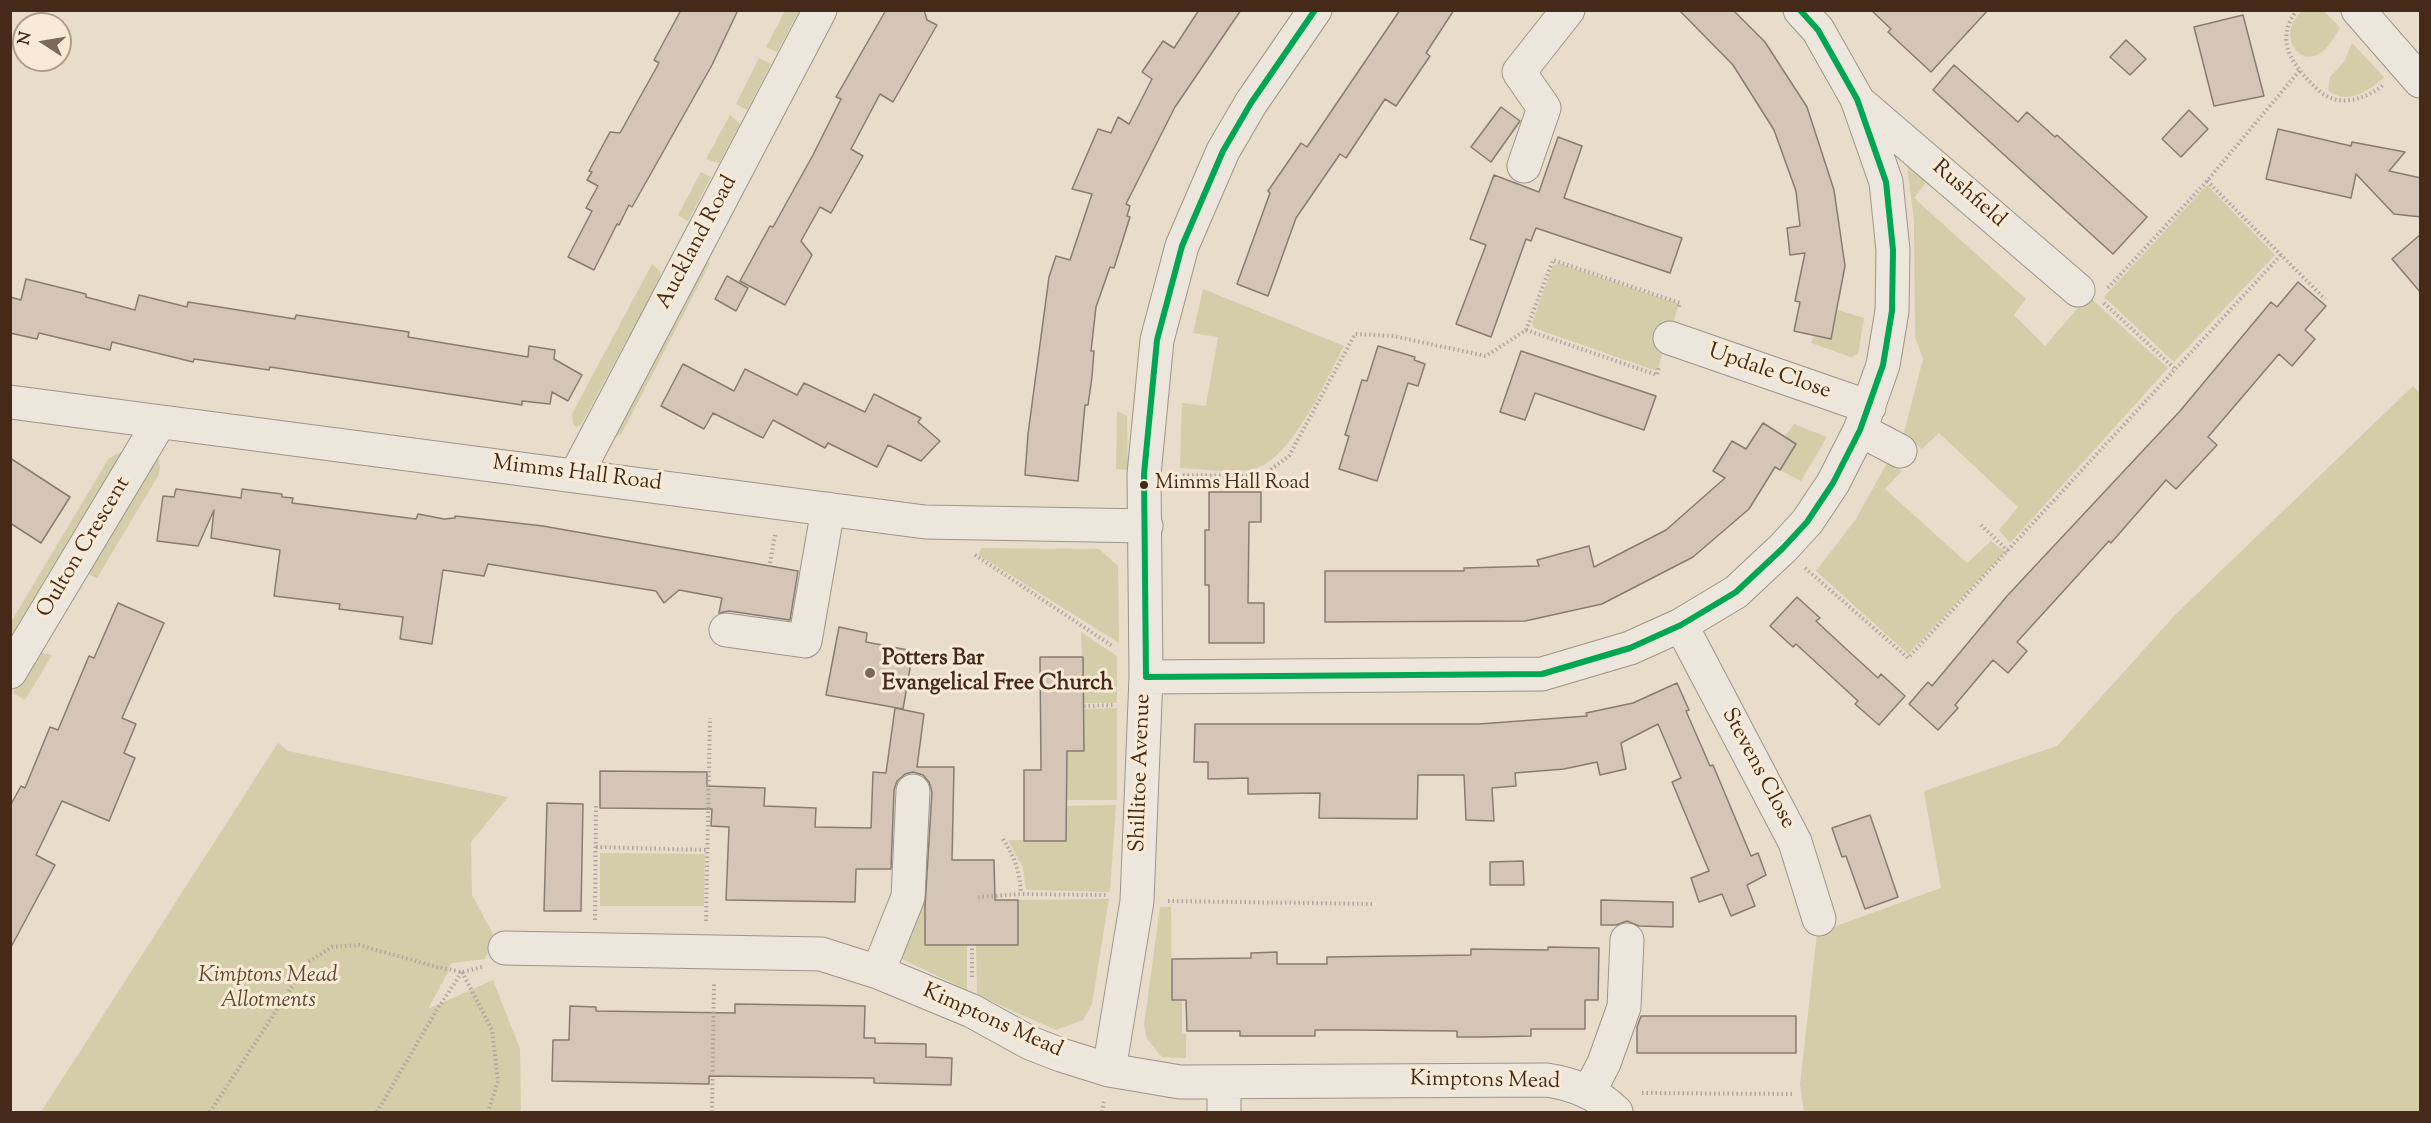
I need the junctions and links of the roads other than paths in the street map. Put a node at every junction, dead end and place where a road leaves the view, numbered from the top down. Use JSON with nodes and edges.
{"nodes":[{"id":1,"x":820,"y":10,"type":"edge"},
{"id":2,"x":1315,"y":10,"type":"edge"},
{"id":3,"x":1568,"y":10,"type":"edge"},
{"id":4,"x":1800,"y":10,"type":"edge"},
{"id":5,"x":2358,"y":10,"type":"edge"},
{"id":6,"x":2406,"y":80,"type":"edge"},
{"id":7,"x":1857,"y":99,"type":"junction"},
{"id":8,"x":1524,"y":166,"type":"dead end"},
{"id":9,"x":2089,"y":294,"type":"road end"},
{"id":10,"x":1670,"y":338,"type":"road end"},
{"id":11,"x":10,"y":402,"type":"edge"},
{"id":12,"x":1865,"y":419,"type":"junction"},
{"id":13,"x":159,"y":423,"type":"junction"},
{"id":14,"x":1900,"y":450,"type":"dead end"},
{"id":15,"x":576,"y":475,"type":"junction"},
{"id":16,"x":828,"y":509,"type":"junction"},
{"id":17,"x":1146,"y":526,"type":"junction"},
{"id":18,"x":1682,"y":625,"type":"junction"},
{"id":19,"x":726,"y":630,"type":"dead end"},
{"id":20,"x":10,"y":672,"type":"edge"},
{"id":21,"x":1146,"y":672,"type":"junction"},
{"id":22,"x":913,"y":790,"type":"dead end"},
{"id":23,"x":1819,"y":919,"type":"dead end"},
{"id":24,"x":1627,"y":940,"type":"dead end"},
{"id":25,"x":505,"y":948,"type":"dead end"},
{"id":26,"x":878,"y":972,"type":"junction"},
{"id":27,"x":1109,"y":1070,"type":"junction"},
{"id":28,"x":1224,"y":1097,"type":"edge"},
{"id":29,"x":1606,"y":1105,"type":"edge"}],
"edges":[{"from":1,"to":15,"type":"street","name":"Auckland Road"},
{"from":2,"to":17,"type":"street","name":"Shillitoe Avenue"},
{"from":3,"to":8,"type":"street"},
{"from":4,"to":7,"type":"street","name":"Rushfield"},
{"from":5,"to":6,"type":"street"},
{"from":7,"to":9,"type":"street","name":"Rushfield"},
{"from":7,"to":12,"type":"street","name":"Rushfield"},
{"from":10,"to":12,"type":"street","name":"Updale Close"},
{"from":11,"to":13,"type":"street","name":"Mimms Hall Road"},
{"from":12,"to":14,"type":"street","name":"Updale Close"},
{"from":12,"to":18,"type":"street","name":"Rushfield"},
{"from":13,"to":15,"type":"street","name":"Mimms Hall Road"},
{"from":13,"to":20,"type":"street","name":"Oulton Crescent"},
{"from":15,"to":16,"type":"street","name":"Mimms Hall Road"},
{"from":16,"to":17,"type":"street","name":"Mimms Hall Road"},
{"from":16,"to":19,"type":"street"},
{"from":17,"to":21,"type":"street","name":"Shillitoe Avenue"},
{"from":18,"to":21,"type":"street","name":"Rushfield"},
{"from":18,"to":23,"type":"street","name":"Stevens Close"},
{"from":21,"to":27,"type":"street","name":"Shillitoe Avenue"},
{"from":22,"to":26,"type":"street"},
{"from":24,"to":29,"type":"street"},
{"from":25,"to":26,"type":"street","name":"Kimptons Mead"},
{"from":26,"to":27,"type":"street","name":"Kimptons Mead"},
{"from":27,"to":28,"type":"street","name":"Kimptons Mead"},
{"from":28,"to":29,"type":"street","name":"Kimptons Mead"}]}
